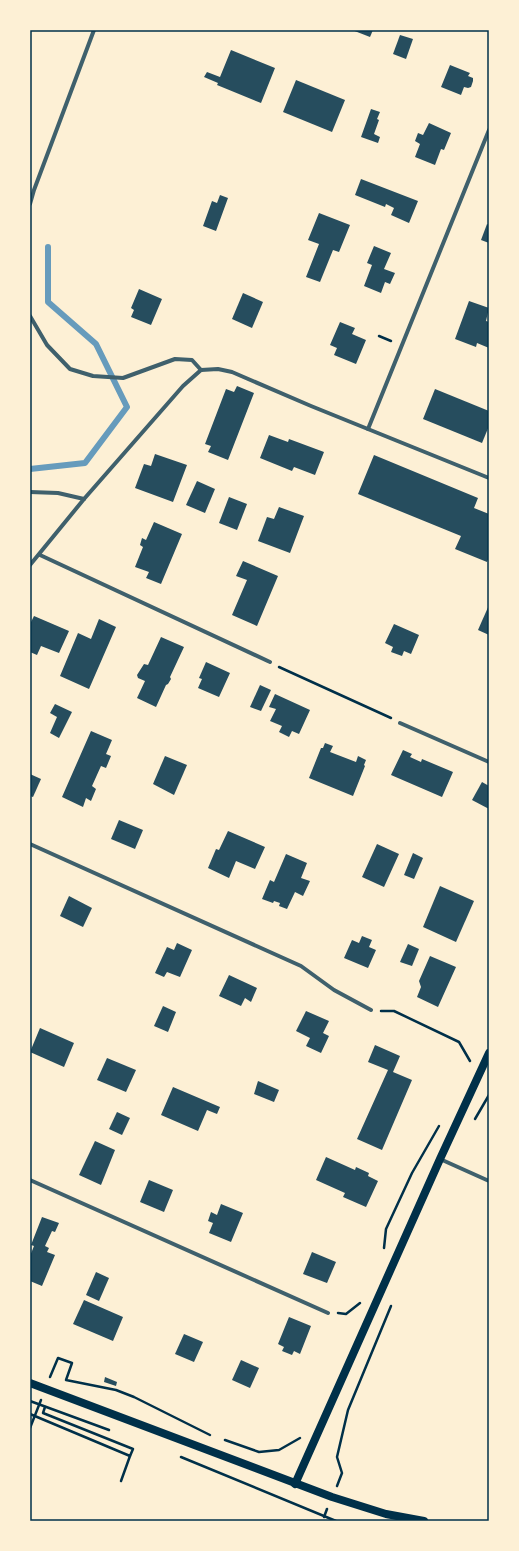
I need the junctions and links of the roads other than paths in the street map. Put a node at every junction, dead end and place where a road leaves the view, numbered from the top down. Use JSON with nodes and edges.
{"nodes":[{"id":1,"x":94,"y":30,"type":"edge"},
{"id":2,"x":489,"y":130,"type":"edge"},
{"id":3,"x":30,"y":204,"type":"edge"},
{"id":4,"x":30,"y":316,"type":"edge"},
{"id":5,"x":201,"y":370,"type":"junction"},
{"id":6,"x":368,"y":429,"type":"junction"},
{"id":7,"x":489,"y":478,"type":"edge"},
{"id":8,"x":30,"y":492,"type":"edge"},
{"id":9,"x":84,"y":500,"type":"junction"},
{"id":10,"x":40,"y":555,"type":"junction"},
{"id":11,"x":30,"y":565,"type":"edge"},
{"id":12,"x":270,"y":662,"type":"road end"},
{"id":13,"x":400,"y":723,"type":"road end"},
{"id":14,"x":489,"y":762,"type":"edge"},
{"id":15,"x":30,"y":844,"type":"edge"},
{"id":16,"x":371,"y":1010,"type":"road end"},
{"id":17,"x":489,"y":1053,"type":"edge"},
{"id":18,"x":440,"y":1159,"type":"junction"},
{"id":19,"x":30,"y":1180,"type":"edge"},
{"id":20,"x":489,"y":1181,"type":"edge"},
{"id":21,"x":328,"y":1313,"type":"road end"},
{"id":22,"x":30,"y":1383,"type":"edge"},
{"id":23,"x":295,"y":1484,"type":"junction"},
{"id":24,"x":421,"y":1521,"type":"edge"}],
"edges":[{"from":1,"to":3,"type":"street"},
{"from":2,"to":6,"type":"street"},
{"from":4,"to":5,"type":"street"},
{"from":5,"to":6,"type":"street"},
{"from":5,"to":9,"type":"street"},
{"from":6,"to":7,"type":"street"},
{"from":8,"to":9,"type":"street"},
{"from":9,"to":10,"type":"street"},
{"from":10,"to":11,"type":"street"},
{"from":10,"to":12,"type":"street"},
{"from":13,"to":14,"type":"street"},
{"from":15,"to":16,"type":"street"},
{"from":17,"to":18,"type":"main road"},
{"from":18,"to":20,"type":"street"},
{"from":18,"to":23,"type":"main road"},
{"from":19,"to":21,"type":"street"},
{"from":22,"to":23,"type":"main road"},
{"from":23,"to":24,"type":"main road"}]}
